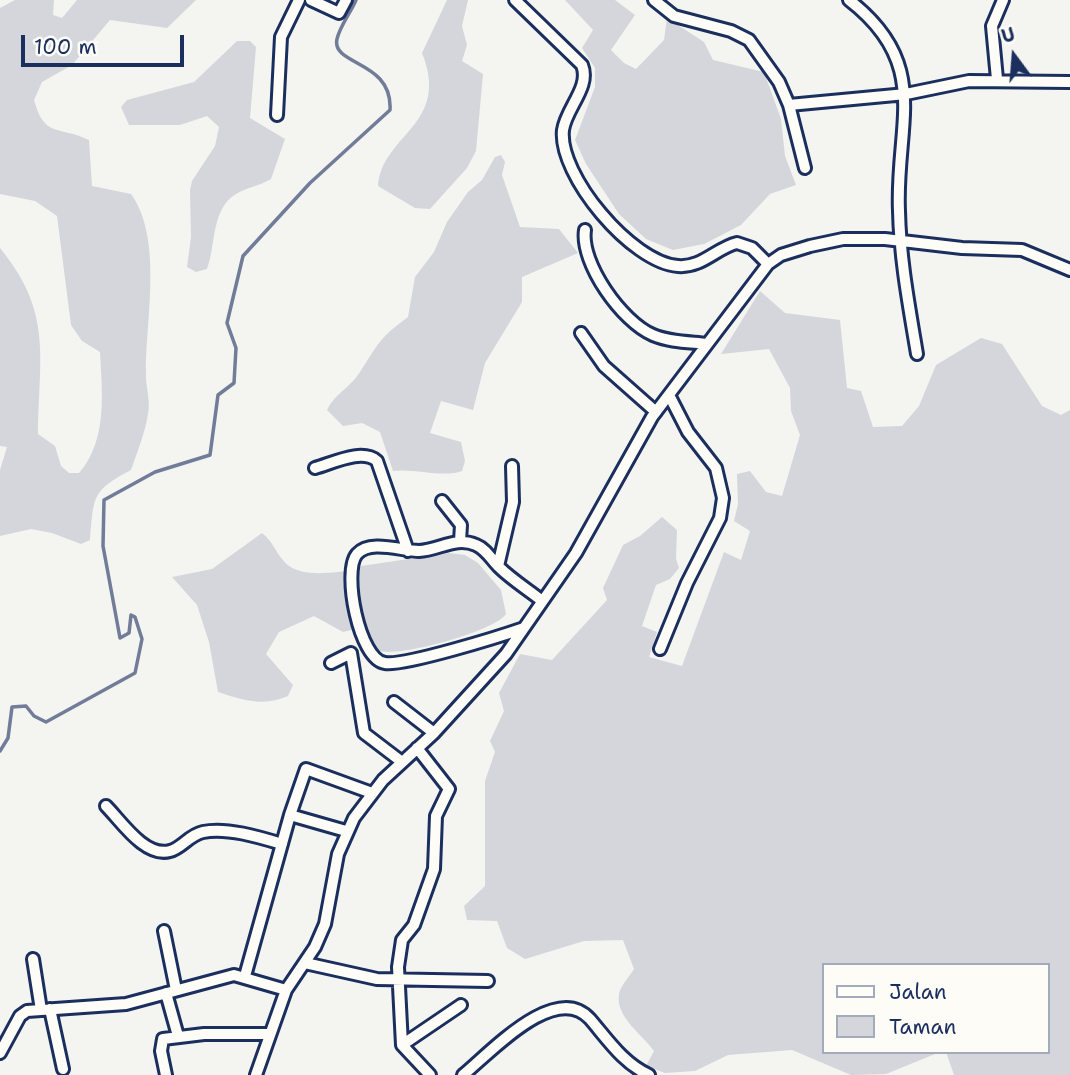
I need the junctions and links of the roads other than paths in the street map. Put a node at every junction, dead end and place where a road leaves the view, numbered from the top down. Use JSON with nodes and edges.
{"nodes":[{"id":1,"x":299,"y":0,"type":"edge"},
{"id":2,"x":311,"y":0,"type":"edge"},
{"id":3,"x":346,"y":0,"type":"edge"},
{"id":4,"x":515,"y":0,"type":"edge"},
{"id":5,"x":654,"y":0,"type":"edge"},
{"id":6,"x":849,"y":0,"type":"edge"},
{"id":7,"x":1003,"y":0,"type":"edge"},
{"id":8,"x":998,"y":79,"type":"junction"},
{"id":9,"x":1070,"y":82,"type":"edge"},
{"id":10,"x":906,"y":94,"type":"junction"},
{"id":11,"x":789,"y":105,"type":"junction"},
{"id":12,"x":277,"y":116,"type":"dead end"},
{"id":13,"x":805,"y":168,"type":"dead end"},
{"id":14,"x":585,"y":230,"type":"dead end"},
{"id":15,"x":900,"y":241,"type":"junction"},
{"id":16,"x":768,"y":264,"type":"junction"},
{"id":17,"x":1070,"y":270,"type":"edge"},
{"id":18,"x":580,"y":333,"type":"dead end"},
{"id":19,"x":707,"y":344,"type":"junction"},
{"id":20,"x":917,"y":354,"type":"dead end"},
{"id":21,"x":669,"y":395,"type":"junction"},
{"id":22,"x":656,"y":412,"type":"junction"},
{"id":23,"x":512,"y":466,"type":"dead end"},
{"id":24,"x":316,"y":468,"type":"dead end"},
{"id":25,"x":442,"y":501,"type":"dead end"},
{"id":26,"x":460,"y":541,"type":"junction"},
{"id":27,"x":408,"y":551,"type":"junction"},
{"id":28,"x":498,"y":566,"type":"junction"},
{"id":29,"x":541,"y":600,"type":"junction"},
{"id":30,"x":524,"y":628,"type":"junction"},
{"id":31,"x":368,"y":649,"type":"junction"},
{"id":32,"x":660,"y":649,"type":"dead end"},
{"id":33,"x":351,"y":653,"type":"junction"},
{"id":34,"x":331,"y":663,"type":"dead end"},
{"id":35,"x":394,"y":702,"type":"dead end"},
{"id":36,"x":434,"y":733,"type":"junction"},
{"id":37,"x":417,"y":748,"type":"junction"},
{"id":38,"x":402,"y":761,"type":"junction"},
{"id":39,"x":372,"y":793,"type":"junction"},
{"id":40,"x":106,"y":806,"type":"dead end"},
{"id":41,"x":290,"y":815,"type":"junction"},
{"id":42,"x":346,"y":831,"type":"junction"},
{"id":43,"x":282,"y":844,"type":"junction"},
{"id":44,"x":164,"y":931,"type":"dead end"},
{"id":45,"x":33,"y":959,"type":"dead end"},
{"id":46,"x":305,"y":963,"type":"junction"},
{"id":47,"x":245,"y":976,"type":"junction"},
{"id":48,"x":398,"y":980,"type":"junction"},
{"id":49,"x":488,"y":981,"type":"dead end"},
{"id":50,"x":286,"y":990,"type":"junction"},
{"id":51,"x":171,"y":991,"type":"junction"},
{"id":52,"x":461,"y":1005,"type":"dead end"},
{"id":53,"x":45,"y":1009,"type":"junction"},
{"id":54,"x":270,"y":1034,"type":"junction"},
{"id":55,"x":178,"y":1036,"type":"junction"},
{"id":56,"x":402,"y":1045,"type":"junction"},
{"id":57,"x":0,"y":1053,"type":"edge"},
{"id":58,"x":63,"y":1069,"type":"dead end"},
{"id":59,"x":166,"y":1075,"type":"edge"},
{"id":60,"x":256,"y":1075,"type":"edge"},
{"id":61,"x":429,"y":1075,"type":"edge"},
{"id":62,"x":463,"y":1075,"type":"edge"},
{"id":63,"x":649,"y":1075,"type":"edge"}],
"edges":[{"from":1,"to":12,"type":"street"},
{"from":2,"to":3,"type":"street"},
{"from":4,"to":16,"type":"street"},
{"from":5,"to":11,"type":"street"},
{"from":6,"to":10,"type":"street"},
{"from":7,"to":8,"type":"street"},
{"from":8,"to":9,"type":"street"},
{"from":8,"to":10,"type":"street"},
{"from":10,"to":11,"type":"street"},
{"from":10,"to":15,"type":"street"},
{"from":11,"to":13,"type":"street"},
{"from":14,"to":19,"type":"street"},
{"from":15,"to":16,"type":"street"},
{"from":15,"to":17,"type":"street"},
{"from":15,"to":20,"type":"street"},
{"from":16,"to":19,"type":"street"},
{"from":18,"to":22,"type":"street"},
{"from":19,"to":21,"type":"street"},
{"from":21,"to":22,"type":"street"},
{"from":21,"to":32,"type":"street"},
{"from":22,"to":29,"type":"street"},
{"from":23,"to":28,"type":"street"},
{"from":24,"to":27,"type":"street"},
{"from":25,"to":26,"type":"street"},
{"from":26,"to":27,"type":"street"},
{"from":26,"to":28,"type":"street"},
{"from":27,"to":31,"type":"street"},
{"from":28,"to":29,"type":"street"},
{"from":29,"to":30,"type":"street"},
{"from":30,"to":31,"type":"street"},
{"from":30,"to":36,"type":"street"},
{"from":31,"to":33,"type":"street"},
{"from":33,"to":34,"type":"street"},
{"from":33,"to":38,"type":"street"},
{"from":35,"to":36,"type":"street"},
{"from":36,"to":37,"type":"street"},
{"from":37,"to":38,"type":"street"},
{"from":37,"to":48,"type":"street"},
{"from":38,"to":39,"type":"street"},
{"from":39,"to":41,"type":"street"},
{"from":39,"to":42,"type":"street"},
{"from":40,"to":43,"type":"street"},
{"from":41,"to":42,"type":"street"},
{"from":41,"to":43,"type":"street"},
{"from":42,"to":46,"type":"street"},
{"from":43,"to":47,"type":"street"},
{"from":44,"to":51,"type":"street"},
{"from":45,"to":53,"type":"street"},
{"from":46,"to":48,"type":"street"},
{"from":46,"to":50,"type":"street"},
{"from":47,"to":50,"type":"street"},
{"from":47,"to":51,"type":"street"},
{"from":48,"to":49,"type":"street"},
{"from":48,"to":56,"type":"street"},
{"from":50,"to":54,"type":"street"},
{"from":51,"to":53,"type":"street"},
{"from":51,"to":55,"type":"street"},
{"from":52,"to":56,"type":"street"},
{"from":53,"to":57,"type":"street"},
{"from":53,"to":58,"type":"street"},
{"from":54,"to":55,"type":"street"},
{"from":54,"to":60,"type":"street"},
{"from":55,"to":59,"type":"street"},
{"from":56,"to":61,"type":"street"},
{"from":62,"to":63,"type":"street"}]}
